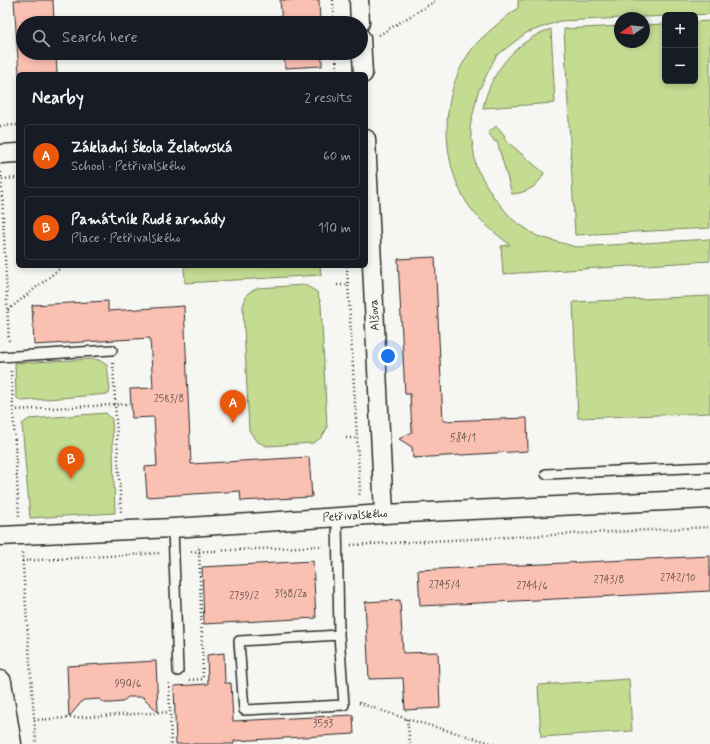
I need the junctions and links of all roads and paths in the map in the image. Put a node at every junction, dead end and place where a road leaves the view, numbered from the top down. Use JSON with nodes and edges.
{"nodes":[{"id":1,"x":333,"y":0,"type":"edge"},
{"id":2,"x":359,"y":0,"type":"edge"},
{"id":3,"x":437,"y":0,"type":"edge"},
{"id":4,"x":334,"y":16,"type":"edge"},
{"id":5,"x":360,"y":16,"type":"edge"},
{"id":6,"x":368,"y":37,"type":"edge"},
{"id":7,"x":336,"y":60,"type":"edge"},
{"id":8,"x":362,"y":60,"type":"edge"},
{"id":9,"x":337,"y":72,"type":"edge"},
{"id":10,"x":363,"y":72,"type":"edge"},
{"id":11,"x":16,"y":125,"type":"edge"},
{"id":12,"x":0,"y":126,"type":"edge"},
{"id":13,"x":16,"y":153,"type":"edge"},
{"id":14,"x":0,"y":154,"type":"edge"},
{"id":15,"x":16,"y":178,"type":"edge"},
{"id":16,"x":2,"y":179,"type":"dead end"},
{"id":17,"x":368,"y":181,"type":"edge"},
{"id":18,"x":61,"y":268,"type":"edge"},
{"id":19,"x":347,"y":268,"type":"edge"},
{"id":20,"x":338,"y":285,"type":"dead end"},
{"id":21,"x":348,"y":285,"type":"junction"},
{"id":22,"x":8,"y":311,"type":"dead end"},
{"id":23,"x":112,"y":350,"type":"joint"},
{"id":24,"x":0,"y":357,"type":"edge"},
{"id":25,"x":116,"y":404,"type":"junction"},
{"id":26,"x":131,"y":404,"type":"dead end"},
{"id":27,"x":13,"y":410,"type":"dead end"},
{"id":28,"x":346,"y":438,"type":"dead end"},
{"id":29,"x":358,"y":438,"type":"junction"},
{"id":30,"x":710,"y":467,"type":"edge"},
{"id":31,"x":546,"y":474,"type":"dead end"},
{"id":32,"x":710,"y":499,"type":"edge"},
{"id":33,"x":358,"y":500,"type":"dead end"},
{"id":34,"x":121,"y":507,"type":"dead end"},
{"id":35,"x":384,"y":514,"type":"junction"},
{"id":36,"x":337,"y":518,"type":"junction"},
{"id":37,"x":710,"y":527,"type":"edge"},
{"id":38,"x":173,"y":528,"type":"junction"},
{"id":39,"x":20,"y":534,"type":"junction"},
{"id":40,"x":0,"y":536,"type":"edge"},
{"id":41,"x":351,"y":553,"type":"dead end"},
{"id":42,"x":339,"y":635,"type":"junction"},
{"id":43,"x":178,"y":671,"type":"dead end"},
{"id":44,"x":0,"y":682,"type":"edge"},
{"id":45,"x":357,"y":698,"type":"dead end"},
{"id":46,"x":170,"y":712,"type":"dead end"},
{"id":47,"x":407,"y":719,"type":"junction"},
{"id":48,"x":34,"y":720,"type":"junction"},
{"id":49,"x":10,"y":744,"type":"edge"},
{"id":50,"x":36,"y":744,"type":"edge"},
{"id":51,"x":410,"y":744,"type":"edge"},
{"id":52,"x":495,"y":744,"type":"edge"}],
"edges":[{"from":1,"to":4,"type":"path"},
{"from":2,"to":5,"type":"street"},
{"from":3,"to":6,"type":"path"},
{"from":7,"to":9,"type":"path"},
{"from":8,"to":10,"type":"street"},
{"from":11,"to":12,"type":"path"},
{"from":13,"to":14,"type":"street"},
{"from":15,"to":16,"type":"path"},
{"from":17,"to":35,"type":"street","name":"Alšova"},
{"from":18,"to":22,"type":"path"},
{"from":19,"to":21,"type":"path"},
{"from":20,"to":21,"type":"path"},
{"from":21,"to":29,"type":"path"},
{"from":23,"to":24,"type":"lane"},
{"from":23,"to":25,"type":"path"},
{"from":25,"to":26,"type":"path"},
{"from":25,"to":27,"type":"path"},
{"from":25,"to":34,"type":"path"},
{"from":28,"to":29,"type":"path"},
{"from":29,"to":33,"type":"path"},
{"from":30,"to":31,"type":"lane"},
{"from":32,"to":35,"type":"street","name":"Petřivalského"},
{"from":35,"to":36,"type":"street","name":"Petřivalského"},
{"from":36,"to":38,"type":"street","name":"Petřivalského"},
{"from":36,"to":42,"type":"lane"},
{"from":37,"to":41,"type":"path"},
{"from":38,"to":39,"type":"street","name":"Petřivalského"},
{"from":38,"to":43,"type":"lane"},
{"from":39,"to":40,"type":"street","name":"Petřivalského"},
{"from":39,"to":48,"type":"path"},
{"from":42,"to":42,"type":"lane"},
{"from":44,"to":49,"type":"main road"},
{"from":45,"to":47,"type":"path"},
{"from":46,"to":48,"type":"path"},
{"from":47,"to":51,"type":"path"},
{"from":47,"to":52,"type":"path"},
{"from":48,"to":50,"type":"path"}]}
